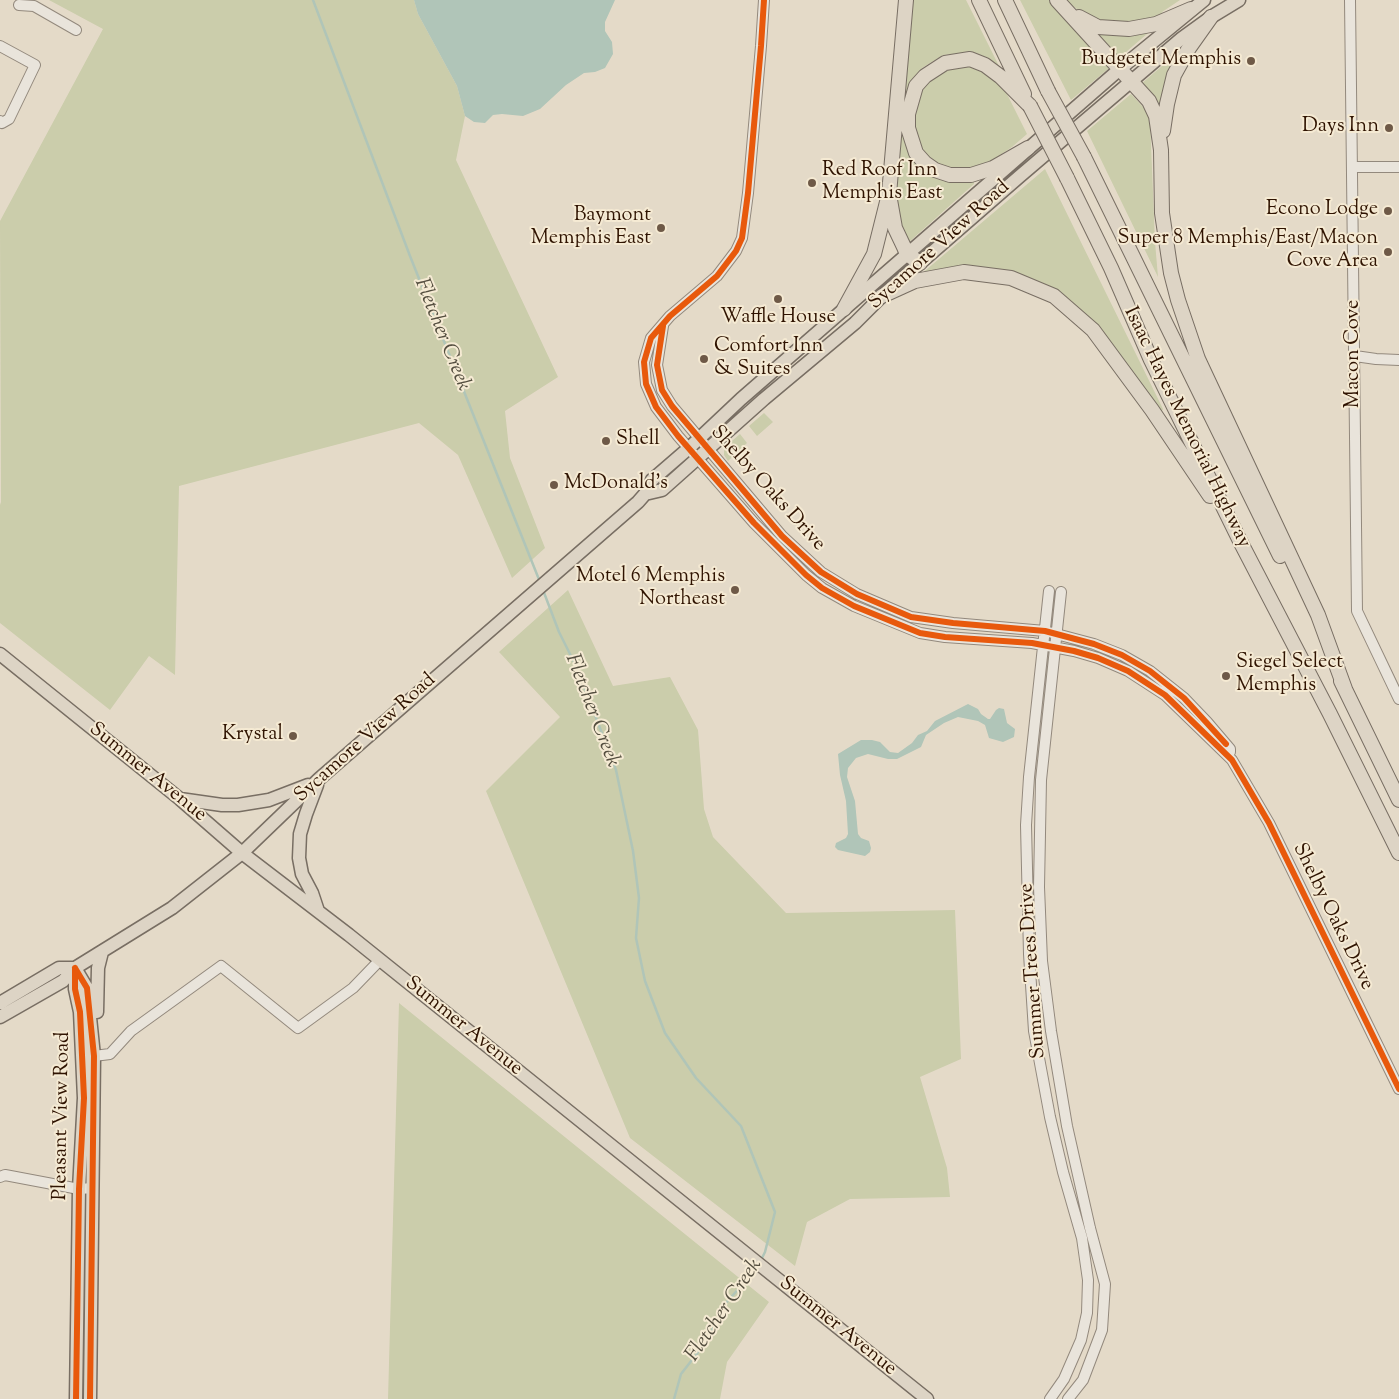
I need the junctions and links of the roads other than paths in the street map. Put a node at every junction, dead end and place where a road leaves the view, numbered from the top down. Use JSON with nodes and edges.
{"nodes":[{"id":1,"x":764,"y":0,"type":"edge"},
{"id":2,"x":906,"y":0,"type":"edge"},
{"id":3,"x":979,"y":0,"type":"edge"},
{"id":4,"x":1005,"y":0,"type":"edge"},
{"id":5,"x":1058,"y":0,"type":"edge"},
{"id":6,"x":1204,"y":0,"type":"edge"},
{"id":7,"x":1239,"y":0,"type":"edge"},
{"id":8,"x":1350,"y":0,"type":"edge"},
{"id":9,"x":18,"y":5,"type":"dead end"},
{"id":10,"x":1192,"y":8,"type":"junction"},
{"id":11,"x":1069,"y":12,"type":"junction"},
{"id":12,"x":1211,"y":17,"type":"junction"},
{"id":13,"x":76,"y":30,"type":"dead end"},
{"id":14,"x":0,"y":46,"type":"edge"},
{"id":15,"x":1120,"y":68,"type":"junction"},
{"id":16,"x":1132,"y":81,"type":"junction"},
{"id":17,"x":1030,"y":106,"type":"junction"},
{"id":18,"x":0,"y":121,"type":"edge"},
{"id":19,"x":1028,"y":148,"type":"junction"},
{"id":20,"x":1161,"y":150,"type":"junction"},
{"id":21,"x":1353,"y":167,"type":"junction"},
{"id":22,"x":1399,"y":167,"type":"edge"},
{"id":23,"x":889,"y":194,"type":"junction"},
{"id":24,"x":907,"y":254,"type":"junction"},
{"id":25,"x":920,"y":263,"type":"junction"},
{"id":26,"x":882,"y":296,"type":"junction"},
{"id":27,"x":844,"y":309,"type":"junction"},
{"id":28,"x":1355,"y":356,"type":"junction"},
{"id":29,"x":1399,"y":360,"type":"edge"},
{"id":30,"x":694,"y":443,"type":"junction"},
{"id":31,"x":703,"y":454,"type":"junction"},
{"id":32,"x":644,"y":494,"type":"junction"},
{"id":33,"x":1240,"y":542,"type":"junction"},
{"id":34,"x":1049,"y":591,"type":"dead end"},
{"id":35,"x":1061,"y":592,"type":"dead end"},
{"id":36,"x":1045,"y":632,"type":"junction"},
{"id":37,"x":1058,"y":634,"type":"junction"},
{"id":38,"x":1043,"y":645,"type":"junction"},
{"id":39,"x":1056,"y":648,"type":"junction"},
{"id":40,"x":0,"y":654,"type":"edge"},
{"id":41,"x":1345,"y":689,"type":"junction"},
{"id":42,"x":1399,"y":699,"type":"edge"},
{"id":43,"x":1232,"y":760,"type":"junction"},
{"id":44,"x":320,"y":779,"type":"junction"},
{"id":45,"x":180,"y":799,"type":"junction"},
{"id":46,"x":1399,"y":800,"type":"edge"},
{"id":47,"x":242,"y":852,"type":"junction"},
{"id":48,"x":1399,"y":853,"type":"edge"},
{"id":49,"x":318,"y":911,"type":"junction"},
{"id":50,"x":102,"y":952,"type":"junction"},
{"id":51,"x":380,"y":960,"type":"junction"},
{"id":52,"x":75,"y":968,"type":"junction"},
{"id":53,"x":0,"y":1003,"type":"edge"},
{"id":54,"x":0,"y":1018,"type":"edge"},
{"id":55,"x":93,"y":1039,"type":"junction"},
{"id":56,"x":94,"y":1056,"type":"junction"},
{"id":57,"x":1399,"y":1089,"type":"edge"},
{"id":58,"x":0,"y":1177,"type":"edge"},
{"id":59,"x":1081,"y":1187,"type":"junction"},
{"id":60,"x":94,"y":1188,"type":"junction"},
{"id":61,"x":79,"y":1189,"type":"junction"},
{"id":62,"x":1068,"y":1190,"type":"junction"},
{"id":63,"x":77,"y":1325,"type":"junction"},
{"id":64,"x":91,"y":1326,"type":"junction"},
{"id":65,"x":76,"y":1399,"type":"edge"},
{"id":66,"x":90,"y":1399,"type":"edge"},
{"id":67,"x":927,"y":1399,"type":"edge"},
{"id":68,"x":1050,"y":1399,"type":"edge"},
{"id":69,"x":1068,"y":1399,"type":"edge"}],
"edges":[{"from":1,"to":30,"type":"street","name":"Shelby Oaks Drive"},
{"from":2,"to":23,"type":"highway"},
{"from":3,"to":17,"type":"highway","name":"Isaac Hayes Memorial Highway"},
{"from":4,"to":41,"type":"highway","name":"Isaac Hayes Memorial Highway","bridge":true},
{"from":5,"to":11,"type":"highway"},
{"from":6,"to":10,"type":"main road","name":"Sycamore View Road"},
{"from":7,"to":12,"type":"main road","name":"Sycamore View Road"},
{"from":8,"to":21,"type":"street","name":"Macon Cove"},
{"from":9,"to":13,"type":"street"},
{"from":10,"to":11,"type":"highway"},
{"from":10,"to":15,"type":"main road","name":"Sycamore View Road"},
{"from":11,"to":15,"type":"highway"},
{"from":12,"to":16,"type":"main road","name":"Sycamore View Road"},
{"from":12,"to":20,"type":"highway"},
{"from":14,"to":18,"type":"street"},
{"from":15,"to":16,"type":"highway"},
{"from":15,"to":19,"type":"main road","name":"Sycamore View Road"},
{"from":16,"to":20,"type":"highway"},
{"from":16,"to":25,"type":"main road","name":"Sycamore View Road"},
{"from":17,"to":19,"type":"highway"},
{"from":17,"to":33,"type":"highway","name":"Isaac Hayes Memorial Highway","bridge":true},
{"from":19,"to":24,"type":"main road","name":"Sycamore View Road"},
{"from":20,"to":41,"type":"highway"},
{"from":21,"to":22,"type":"street"},
{"from":21,"to":28,"type":"street","name":"Macon Cove"},
{"from":23,"to":24,"type":"highway"},
{"from":23,"to":27,"type":"highway"},
{"from":24,"to":25,"type":"highway"},
{"from":24,"to":27,"type":"main road","name":"Sycamore View Road"},
{"from":25,"to":26,"type":"main road","name":"Sycamore View Road"},
{"from":26,"to":31,"type":"main road","name":"Sycamore View Road"},
{"from":26,"to":33,"type":"highway"},
{"from":27,"to":30,"type":"main road","name":"Sycamore View Road"},
{"from":28,"to":29,"type":"street"},
{"from":28,"to":42,"type":"street","name":"Macon Cove"},
{"from":30,"to":31,"type":"street","name":"Shelby Oaks Drive"},
{"from":30,"to":32,"type":"main road","name":"Sycamore View Road"},
{"from":31,"to":32,"type":"main road","name":"Sycamore View Road"},
{"from":31,"to":36,"type":"street","name":"Shelby Oaks Drive"},
{"from":31,"to":38,"type":"street","name":"Shelby Oaks Drive"},
{"from":32,"to":44,"type":"main road","name":"Sycamore View Road"},
{"from":33,"to":48,"type":"highway","name":"Isaac Hayes Memorial Highway"},
{"from":34,"to":36,"type":"street","name":"Summer Trees Drive"},
{"from":35,"to":37,"type":"street","name":"Summer Trees Drive"},
{"from":36,"to":37,"type":"street","name":"Shelby Oaks Drive"},
{"from":36,"to":38,"type":"street","name":"Summer Trees Drive"},
{"from":37,"to":39,"type":"street","name":"Summer Trees Drive"},
{"from":37,"to":43,"type":"street","name":"Shelby Oaks Drive"},
{"from":38,"to":39,"type":"street","name":"Shelby Oaks Drive"},
{"from":38,"to":62,"type":"street","name":"Summer Trees Drive"},
{"from":39,"to":43,"type":"street","name":"Shelby Oaks Drive"},
{"from":39,"to":59,"type":"street","name":"Summer Trees Drive"},
{"from":40,"to":45,"type":"main road","name":"Summer Avenue"},
{"from":41,"to":46,"type":"highway","name":"Isaac Hayes Memorial Highway"},
{"from":43,"to":57,"type":"street","name":"Shelby Oaks Drive"},
{"from":44,"to":45,"type":"main road"},
{"from":44,"to":47,"type":"main road","name":"Sycamore View Road"},
{"from":44,"to":49,"type":"main road"},
{"from":45,"to":47,"type":"main road","name":"Summer Avenue"},
{"from":47,"to":49,"type":"main road","name":"Summer Avenue"},
{"from":47,"to":50,"type":"main road","name":"Sycamore View Road"},
{"from":49,"to":51,"type":"main road","name":"Summer Avenue"},
{"from":50,"to":52,"type":"main road","name":"Sycamore View Road"},
{"from":50,"to":55,"type":"main road"},
{"from":51,"to":56,"type":"street"},
{"from":51,"to":67,"type":"main road","name":"Summer Avenue"},
{"from":52,"to":53,"type":"main road","name":"Sycamore View Road"},
{"from":52,"to":54,"type":"main road","name":"Sycamore View Road"},
{"from":52,"to":55,"type":"main road","name":"Pleasant View Road"},
{"from":52,"to":61,"type":"main road","name":"Pleasant View Road"},
{"from":55,"to":56,"type":"main road","name":"Pleasant View Road"},
{"from":56,"to":60,"type":"main road","name":"Pleasant View Road"},
{"from":58,"to":61,"type":"street"},
{"from":59,"to":62,"type":"street"},
{"from":59,"to":69,"type":"street","name":"Summer Trees Drive"},
{"from":60,"to":61,"type":"street"},
{"from":60,"to":64,"type":"main road","name":"Pleasant View Road"},
{"from":61,"to":63,"type":"main road","name":"Pleasant View Road"},
{"from":62,"to":68,"type":"street","name":"Summer Trees Drive"},
{"from":63,"to":64,"type":"main road"},
{"from":63,"to":65,"type":"main road","name":"Pleasant View Road"},
{"from":64,"to":66,"type":"main road","name":"Pleasant View Road"}]}
